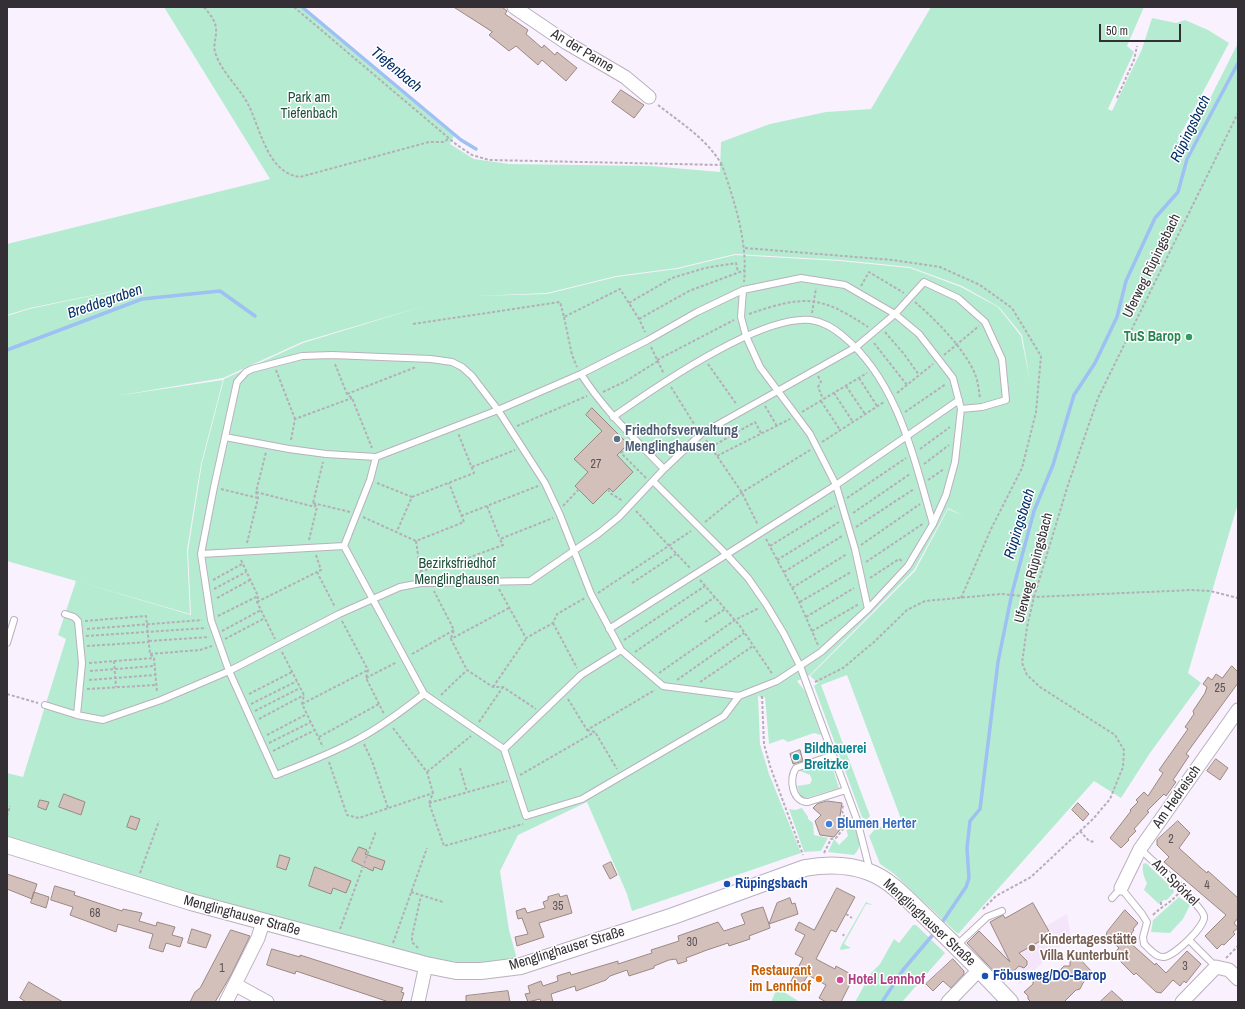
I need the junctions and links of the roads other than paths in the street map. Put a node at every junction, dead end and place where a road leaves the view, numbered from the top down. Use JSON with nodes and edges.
{"nodes":[{"id":1,"x":514,"y":7,"type":"edge"},
{"id":2,"x":649,"y":97,"type":"road end"},
{"id":3,"x":743,"y":290,"type":"junction"},
{"id":4,"x":895,"y":314,"type":"junction"},
{"id":5,"x":746,"y":336,"type":"junction"},
{"id":6,"x":856,"y":347,"type":"junction"},
{"id":7,"x":581,"y":374,"type":"junction"},
{"id":8,"x":778,"y":391,"type":"junction"},
{"id":9,"x":959,"y":400,"type":"junction"},
{"id":10,"x":961,"y":409,"type":"junction"},
{"id":11,"x":498,"y":410,"type":"junction"},
{"id":12,"x":612,"y":417,"type":"junction"},
{"id":13,"x":225,"y":436,"type":"junction"},
{"id":14,"x":906,"y":436,"type":"junction"},
{"id":15,"x":376,"y":457,"type":"junction"},
{"id":16,"x":664,"y":469,"type":"junction"},
{"id":17,"x":652,"y":482,"type":"junction"},
{"id":18,"x":836,"y":485,"type":"junction"},
{"id":19,"x":932,"y":521,"type":"junction"},
{"id":20,"x":344,"y":546,"type":"junction"},
{"id":21,"x":575,"y":551,"type":"junction"},
{"id":22,"x":202,"y":554,"type":"junction"},
{"id":23,"x":727,"y":555,"type":"junction"},
{"id":24,"x":372,"y":598,"type":"junction"},
{"id":25,"x":868,"y":609,"type":"junction"},
{"id":26,"x":65,"y":614,"type":"dead end"},
{"id":27,"x":14,"y":620,"type":"dead end"},
{"id":28,"x":609,"y":629,"type":"junction"},
{"id":29,"x":8,"y":636,"type":"edge"},
{"id":30,"x":7,"y":643,"type":"edge"},
{"id":31,"x":620,"y":647,"type":"junction"},
{"id":32,"x":800,"y":666,"type":"junction"},
{"id":33,"x":229,"y":671,"type":"junction"},
{"id":34,"x":424,"y":694,"type":"junction"},
{"id":35,"x":739,"y":696,"type":"junction"},
{"id":36,"x":45,"y":705,"type":"road end"},
{"id":37,"x":1238,"y":710,"type":"edge"},
{"id":38,"x":77,"y":715,"type":"junction"},
{"id":39,"x":504,"y":749,"type":"junction"},
{"id":40,"x":833,"y":755,"type":"junction"},
{"id":41,"x":847,"y":793,"type":"junction"},
{"id":42,"x":7,"y":845,"type":"edge"},
{"id":43,"x":1140,"y":849,"type":"junction"},
{"id":44,"x":870,"y":872,"type":"junction"},
{"id":45,"x":1121,"y":888,"type":"junction"},
{"id":46,"x":1112,"y":898,"type":"dead end"},
{"id":47,"x":1002,"y":911,"type":"dead end"},
{"id":48,"x":263,"y":922,"type":"junction"},
{"id":49,"x":1189,"y":940,"type":"junction"},
{"id":50,"x":953,"y":943,"type":"junction"},
{"id":51,"x":426,"y":965,"type":"junction"},
{"id":52,"x":1216,"y":967,"type":"junction"},
{"id":53,"x":979,"y":970,"type":"junction"},
{"id":54,"x":1238,"y":979,"type":"edge"},
{"id":55,"x":236,"y":984,"type":"junction"},
{"id":56,"x":226,"y":1002,"type":"edge"},
{"id":57,"x":267,"y":1002,"type":"edge"},
{"id":58,"x":418,"y":1002,"type":"edge"},
{"id":59,"x":948,"y":1002,"type":"edge"},
{"id":60,"x":1010,"y":1002,"type":"edge"},
{"id":61,"x":1182,"y":1002,"type":"edge"}],
"edges":[{"from":1,"to":2,"type":"street","name":"An der Panne"},
{"from":3,"to":4,"type":"lane"},
{"from":3,"to":5,"type":"lane"},
{"from":3,"to":7,"type":"lane"},
{"from":4,"to":6,"type":"lane"},
{"from":4,"to":9,"type":"lane"},
{"from":4,"to":10,"type":"lane"},
{"from":5,"to":6,"type":"lane"},
{"from":5,"to":8,"type":"lane"},
{"from":5,"to":12,"type":"lane"},
{"from":6,"to":8,"type":"lane"},
{"from":6,"to":14,"type":"lane"},
{"from":7,"to":11,"type":"lane"},
{"from":7,"to":12,"type":"lane"},
{"from":8,"to":16,"type":"lane"},
{"from":8,"to":18,"type":"lane"},
{"from":9,"to":10,"type":"lane"},
{"from":9,"to":14,"type":"lane"},
{"from":10,"to":19,"type":"lane"},
{"from":11,"to":13,"type":"lane"},
{"from":11,"to":15,"type":"lane"},
{"from":11,"to":21,"type":"lane"},
{"from":12,"to":16,"type":"lane"},
{"from":13,"to":15,"type":"lane"},
{"from":13,"to":22,"type":"lane"},
{"from":14,"to":18,"type":"lane"},
{"from":14,"to":19,"type":"lane"},
{"from":15,"to":20,"type":"lane"},
{"from":16,"to":17,"type":"lane"},
{"from":17,"to":21,"type":"lane"},
{"from":17,"to":23,"type":"lane"},
{"from":18,"to":23,"type":"lane"},
{"from":18,"to":25,"type":"lane"},
{"from":19,"to":25,"type":"lane"},
{"from":20,"to":22,"type":"lane"},
{"from":20,"to":24,"type":"lane"},
{"from":21,"to":24,"type":"lane"},
{"from":21,"to":28,"type":"lane"},
{"from":22,"to":33,"type":"lane"},
{"from":23,"to":28,"type":"lane"},
{"from":23,"to":32,"type":"lane"},
{"from":24,"to":33,"type":"lane"},
{"from":24,"to":34,"type":"lane"},
{"from":25,"to":32,"type":"lane"},
{"from":26,"to":38,"type":"lane"},
{"from":27,"to":29,"type":"lane"},
{"from":28,"to":31,"type":"lane"},
{"from":29,"to":30,"type":"lane"},
{"from":31,"to":35,"type":"lane"},
{"from":31,"to":39,"type":"lane"},
{"from":32,"to":35,"type":"lane"},
{"from":32,"to":40,"type":"lane"},
{"from":33,"to":34,"type":"lane"},
{"from":33,"to":38,"type":"lane"},
{"from":34,"to":39,"type":"lane"},
{"from":35,"to":39,"type":"lane"},
{"from":36,"to":38,"type":"lane"},
{"from":37,"to":43,"type":"street","name":"Am Hedreisch"},
{"from":40,"to":41,"type":"lane"},
{"from":40,"to":41,"type":"lane"},
{"from":41,"to":44,"type":"lane"},
{"from":42,"to":48,"type":"street","name":"Menglinghauser Straße"},
{"from":43,"to":45,"type":"street","name":"Am Hedreisch"},
{"from":43,"to":49,"type":"lane","name":"Am Spörkel"},
{"from":44,"to":50,"type":"street","name":"Menglinghauser Straße"},
{"from":44,"to":51,"type":"street","name":"Menglinghauser Straße"},
{"from":45,"to":46,"type":"lane"},
{"from":45,"to":49,"type":"lane","name":"Am Spörkel"},
{"from":47,"to":50,"type":"lane"},
{"from":48,"to":51,"type":"street","name":"Menglinghauser Straße"},
{"from":48,"to":55,"type":"street"},
{"from":49,"to":52,"type":"lane"},
{"from":50,"to":53,"type":"street","name":"Menglinghauser Straße"},
{"from":51,"to":58,"type":"street"},
{"from":52,"to":54,"type":"street"},
{"from":52,"to":61,"type":"street"},
{"from":53,"to":59,"type":"street"},
{"from":53,"to":60,"type":"street","name":"Menglinghauser Straße"},
{"from":55,"to":56,"type":"street"},
{"from":55,"to":57,"type":"street"}]}
